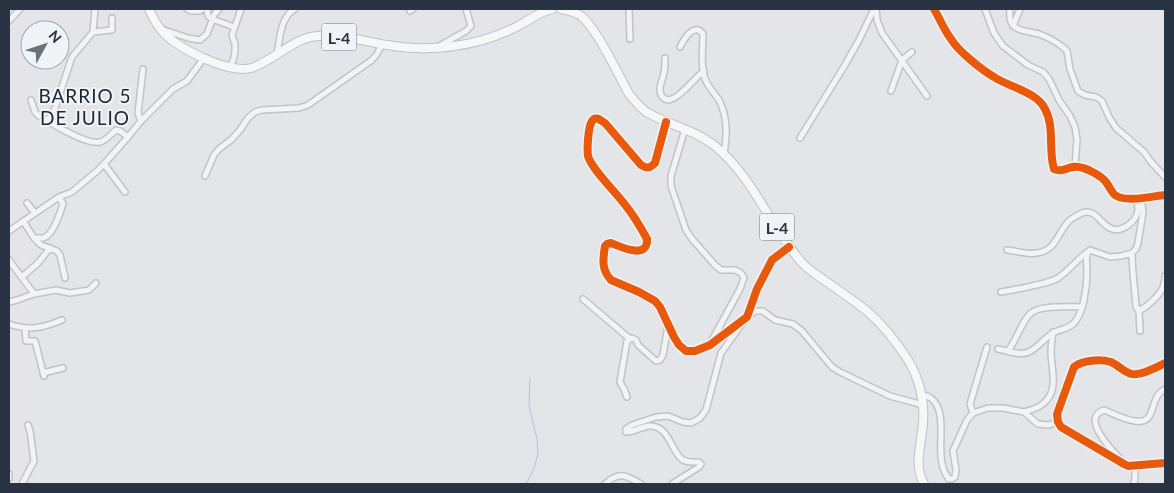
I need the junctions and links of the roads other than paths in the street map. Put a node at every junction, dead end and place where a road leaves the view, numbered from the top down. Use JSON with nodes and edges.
{"nodes":[{"id":1,"x":20,"y":9,"type":"edge"},
{"id":2,"x":95,"y":9,"type":"edge"},
{"id":3,"x":149,"y":9,"type":"edge"},
{"id":4,"x":186,"y":9,"type":"edge"},
{"id":5,"x":203,"y":9,"type":"edge"},
{"id":6,"x":208,"y":9,"type":"edge"},
{"id":7,"x":219,"y":9,"type":"edge"},
{"id":8,"x":241,"y":9,"type":"edge"},
{"id":9,"x":295,"y":9,"type":"edge"},
{"id":10,"x":466,"y":9,"type":"edge"},
{"id":11,"x":547,"y":9,"type":"edge"},
{"id":12,"x":561,"y":9,"type":"edge"},
{"id":13,"x":629,"y":9,"type":"edge"},
{"id":14,"x":875,"y":9,"type":"edge"},
{"id":15,"x":934,"y":9,"type":"edge"},
{"id":16,"x":985,"y":9,"type":"edge"},
{"id":17,"x":1010,"y":9,"type":"edge"},
{"id":18,"x":1020,"y":9,"type":"edge"},
{"id":19,"x":112,"y":18,"type":"dead end"},
{"id":20,"x":212,"y":19,"type":"junction"},
{"id":21,"x":9,"y":21,"type":"edge"},
{"id":22,"x":1013,"y":26,"type":"junction"},
{"id":23,"x":234,"y":27,"type":"junction"},
{"id":24,"x":161,"y":29,"type":"junction"},
{"id":25,"x":93,"y":32,"type":"junction"},
{"id":26,"x":630,"y":39,"type":"dead end"},
{"id":27,"x":382,"y":44,"type":"junction"},
{"id":28,"x":680,"y":46,"type":"dead end"},
{"id":29,"x":438,"y":47,"type":"junction"},
{"id":30,"x":912,"y":52,"type":"dead end"},
{"id":31,"x":277,"y":55,"type":"junction"},
{"id":32,"x":204,"y":58,"type":"junction"},
{"id":33,"x":665,"y":58,"type":"dead end"},
{"id":34,"x":902,"y":60,"type":"junction"},
{"id":35,"x":230,"y":67,"type":"junction"},
{"id":36,"x":143,"y":69,"type":"dead end"},
{"id":37,"x":704,"y":71,"type":"junction"},
{"id":38,"x":891,"y":90,"type":"dead end"},
{"id":39,"x":928,"y":96,"type":"dead end"},
{"id":40,"x":31,"y":100,"type":"dead end"},
{"id":41,"x":47,"y":121,"type":"junction"},
{"id":42,"x":141,"y":121,"type":"junction"},
{"id":43,"x":666,"y":122,"type":"junction"},
{"id":44,"x":684,"y":129,"type":"junction"},
{"id":45,"x":128,"y":138,"type":"junction"},
{"id":46,"x":800,"y":138,"type":"dead end"},
{"id":47,"x":724,"y":154,"type":"junction"},
{"id":48,"x":104,"y":164,"type":"junction"},
{"id":49,"x":1075,"y":166,"type":"junction"},
{"id":50,"x":205,"y":176,"type":"dead end"},
{"id":51,"x":1165,"y":177,"type":"edge"},
{"id":52,"x":125,"y":192,"type":"dead end"},
{"id":53,"x":1165,"y":195,"type":"edge"},
{"id":54,"x":59,"y":197,"type":"junction"},
{"id":55,"x":1138,"y":198,"type":"junction"},
{"id":56,"x":27,"y":203,"type":"dead end"},
{"id":57,"x":35,"y":213,"type":"junction"},
{"id":58,"x":23,"y":221,"type":"junction"},
{"id":59,"x":9,"y":230,"type":"edge"},
{"id":60,"x":34,"y":238,"type":"junction"},
{"id":61,"x":789,"y":247,"type":"junction"},
{"id":62,"x":50,"y":248,"type":"junction"},
{"id":63,"x":1007,"y":250,"type":"dead end"},
{"id":64,"x":1090,"y":250,"type":"junction"},
{"id":65,"x":1132,"y":253,"type":"junction"},
{"id":66,"x":9,"y":260,"type":"edge"},
{"id":67,"x":1165,"y":276,"type":"edge"},
{"id":68,"x":22,"y":277,"type":"junction"},
{"id":69,"x":65,"y":278,"type":"dead end"},
{"id":70,"x":96,"y":283,"type":"dead end"},
{"id":71,"x":1001,"y":292,"type":"dead end"},
{"id":72,"x":34,"y":294,"type":"junction"},
{"id":73,"x":583,"y":299,"type":"dead end"},
{"id":74,"x":9,"y":302,"type":"edge"},
{"id":75,"x":1082,"y":307,"type":"junction"},
{"id":76,"x":1139,"y":311,"type":"junction"},
{"id":77,"x":746,"y":317,"type":"junction"},
{"id":78,"x":62,"y":320,"type":"dead end"},
{"id":79,"x":9,"y":324,"type":"edge"},
{"id":80,"x":668,"y":325,"type":"junction"},
{"id":81,"x":25,"y":328,"type":"junction"},
{"id":82,"x":1140,"y":331,"type":"dead end"},
{"id":83,"x":1053,"y":332,"type":"junction"},
{"id":84,"x":630,"y":339,"type":"junction"},
{"id":85,"x":710,"y":345,"type":"junction"},
{"id":86,"x":987,"y":347,"type":"dead end"},
{"id":87,"x":998,"y":350,"type":"dead end"},
{"id":88,"x":1008,"y":351,"type":"junction"},
{"id":89,"x":1165,"y":363,"type":"edge"},
{"id":90,"x":63,"y":368,"type":"dead end"},
{"id":91,"x":1165,"y":389,"type":"edge"},
{"id":92,"x":921,"y":394,"type":"junction"},
{"id":93,"x":627,"y":397,"type":"dead end"},
{"id":94,"x":923,"y":405,"type":"junction"},
{"id":95,"x":1024,"y":412,"type":"junction"},
{"id":96,"x":973,"y":413,"type":"junction"},
{"id":97,"x":1058,"y":422,"type":"junction"},
{"id":98,"x":28,"y":425,"type":"dead end"},
{"id":99,"x":1165,"y":463,"type":"edge"},
{"id":100,"x":1124,"y":464,"type":"junction"},
{"id":101,"x":1135,"y":465,"type":"junction"},
{"id":102,"x":9,"y":474,"type":"edge"},
{"id":103,"x":9,"y":478,"type":"edge"},
{"id":104,"x":22,"y":484,"type":"edge"},
{"id":105,"x":605,"y":484,"type":"edge"},
{"id":106,"x":641,"y":484,"type":"edge"},
{"id":107,"x":672,"y":484,"type":"edge"},
{"id":108,"x":924,"y":484,"type":"edge"},
{"id":109,"x":1134,"y":484,"type":"edge"}],
"edges":[{"from":1,"to":21,"type":"street"},
{"from":2,"to":25,"type":"street"},
{"from":3,"to":24,"type":"main road","number":"L-4"},
{"from":4,"to":5,"type":"street"},
{"from":6,"to":20,"type":"street"},
{"from":7,"to":20,"type":"street"},
{"from":8,"to":23,"type":"street"},
{"from":9,"to":31,"type":"street"},
{"from":10,"to":29,"type":"street"},
{"from":11,"to":29,"type":"main road","number":"L-4"},
{"from":12,"to":43,"type":"main road","number":"L-4"},
{"from":13,"to":26,"type":"street"},
{"from":14,"to":34,"type":"street"},
{"from":14,"to":46,"type":"street"},
{"from":15,"to":49,"type":"street"},
{"from":16,"to":49,"type":"street"},
{"from":17,"to":22,"type":"street"},
{"from":18,"to":22,"type":"street"},
{"from":19,"to":25,"type":"street"},
{"from":20,"to":23,"type":"street"},
{"from":20,"to":24,"type":"street"},
{"from":22,"to":51,"type":"street"},
{"from":23,"to":35,"type":"street"},
{"from":24,"to":32,"type":"main road","number":"L-4"},
{"from":25,"to":41,"type":"street"},
{"from":27,"to":29,"type":"main road","number":"L-4"},
{"from":27,"to":31,"type":"main road","number":"L-4"},
{"from":27,"to":50,"type":"street"},
{"from":28,"to":37,"type":"street"},
{"from":30,"to":34,"type":"street"},
{"from":31,"to":35,"type":"main road","number":"L-4"},
{"from":32,"to":35,"type":"main road","number":"L-4"},
{"from":32,"to":42,"type":"street"},
{"from":33,"to":37,"type":"street"},
{"from":34,"to":38,"type":"street"},
{"from":34,"to":39,"type":"street"},
{"from":36,"to":42,"type":"street"},
{"from":37,"to":47,"type":"street"},
{"from":40,"to":41,"type":"street"},
{"from":41,"to":45,"type":"street"},
{"from":42,"to":45,"type":"street"},
{"from":43,"to":44,"type":"main road","number":"L-4"},
{"from":43,"to":80,"type":"street"},
{"from":44,"to":47,"type":"main road","number":"L-4"},
{"from":44,"to":85,"type":"street"},
{"from":45,"to":48,"type":"street"},
{"from":47,"to":61,"type":"main road","number":"L-4"},
{"from":48,"to":52,"type":"street"},
{"from":48,"to":54,"type":"street"},
{"from":49,"to":55,"type":"street"},
{"from":53,"to":55,"type":"street"},
{"from":54,"to":57,"type":"street"},
{"from":54,"to":60,"type":"street"},
{"from":55,"to":63,"type":"street"},
{"from":55,"to":65,"type":"street"},
{"from":56,"to":57,"type":"street"},
{"from":57,"to":58,"type":"street"},
{"from":58,"to":59,"type":"street"},
{"from":58,"to":60,"type":"street"},
{"from":60,"to":62,"type":"street"},
{"from":61,"to":77,"type":"street"},
{"from":61,"to":92,"type":"main road","number":"L-4"},
{"from":62,"to":68,"type":"street"},
{"from":62,"to":69,"type":"street"},
{"from":64,"to":65,"type":"street"},
{"from":64,"to":71,"type":"street"},
{"from":64,"to":75,"type":"street"},
{"from":65,"to":76,"type":"street"},
{"from":66,"to":68,"type":"street"},
{"from":67,"to":76,"type":"street"},
{"from":68,"to":72,"type":"street"},
{"from":70,"to":72,"type":"street"},
{"from":72,"to":74,"type":"street"},
{"from":73,"to":84,"type":"street"},
{"from":75,"to":83,"type":"street"},
{"from":75,"to":88,"type":"street"},
{"from":76,"to":82,"type":"street"},
{"from":77,"to":85,"type":"street"},
{"from":77,"to":94,"type":"street"},
{"from":77,"to":107,"type":"street"},
{"from":78,"to":81,"type":"street"},
{"from":79,"to":81,"type":"street"},
{"from":80,"to":84,"type":"street"},
{"from":80,"to":85,"type":"street"},
{"from":81,"to":90,"type":"street"},
{"from":83,"to":88,"type":"street"},
{"from":83,"to":95,"type":"street"},
{"from":84,"to":93,"type":"street"},
{"from":86,"to":96,"type":"street"},
{"from":87,"to":88,"type":"street"},
{"from":89,"to":97,"type":"street"},
{"from":91,"to":100,"type":"street"},
{"from":92,"to":94,"type":"main road","number":"L-4"},
{"from":92,"to":96,"type":"street"},
{"from":94,"to":108,"type":"main road","number":"L-4"},
{"from":95,"to":96,"type":"street"},
{"from":95,"to":97,"type":"street"},
{"from":97,"to":100,"type":"street"},
{"from":98,"to":104,"type":"street"},
{"from":99,"to":101,"type":"street"},
{"from":100,"to":101,"type":"street"},
{"from":101,"to":109,"type":"street"},
{"from":102,"to":103,"type":"street"},
{"from":105,"to":106,"type":"street"}]}
